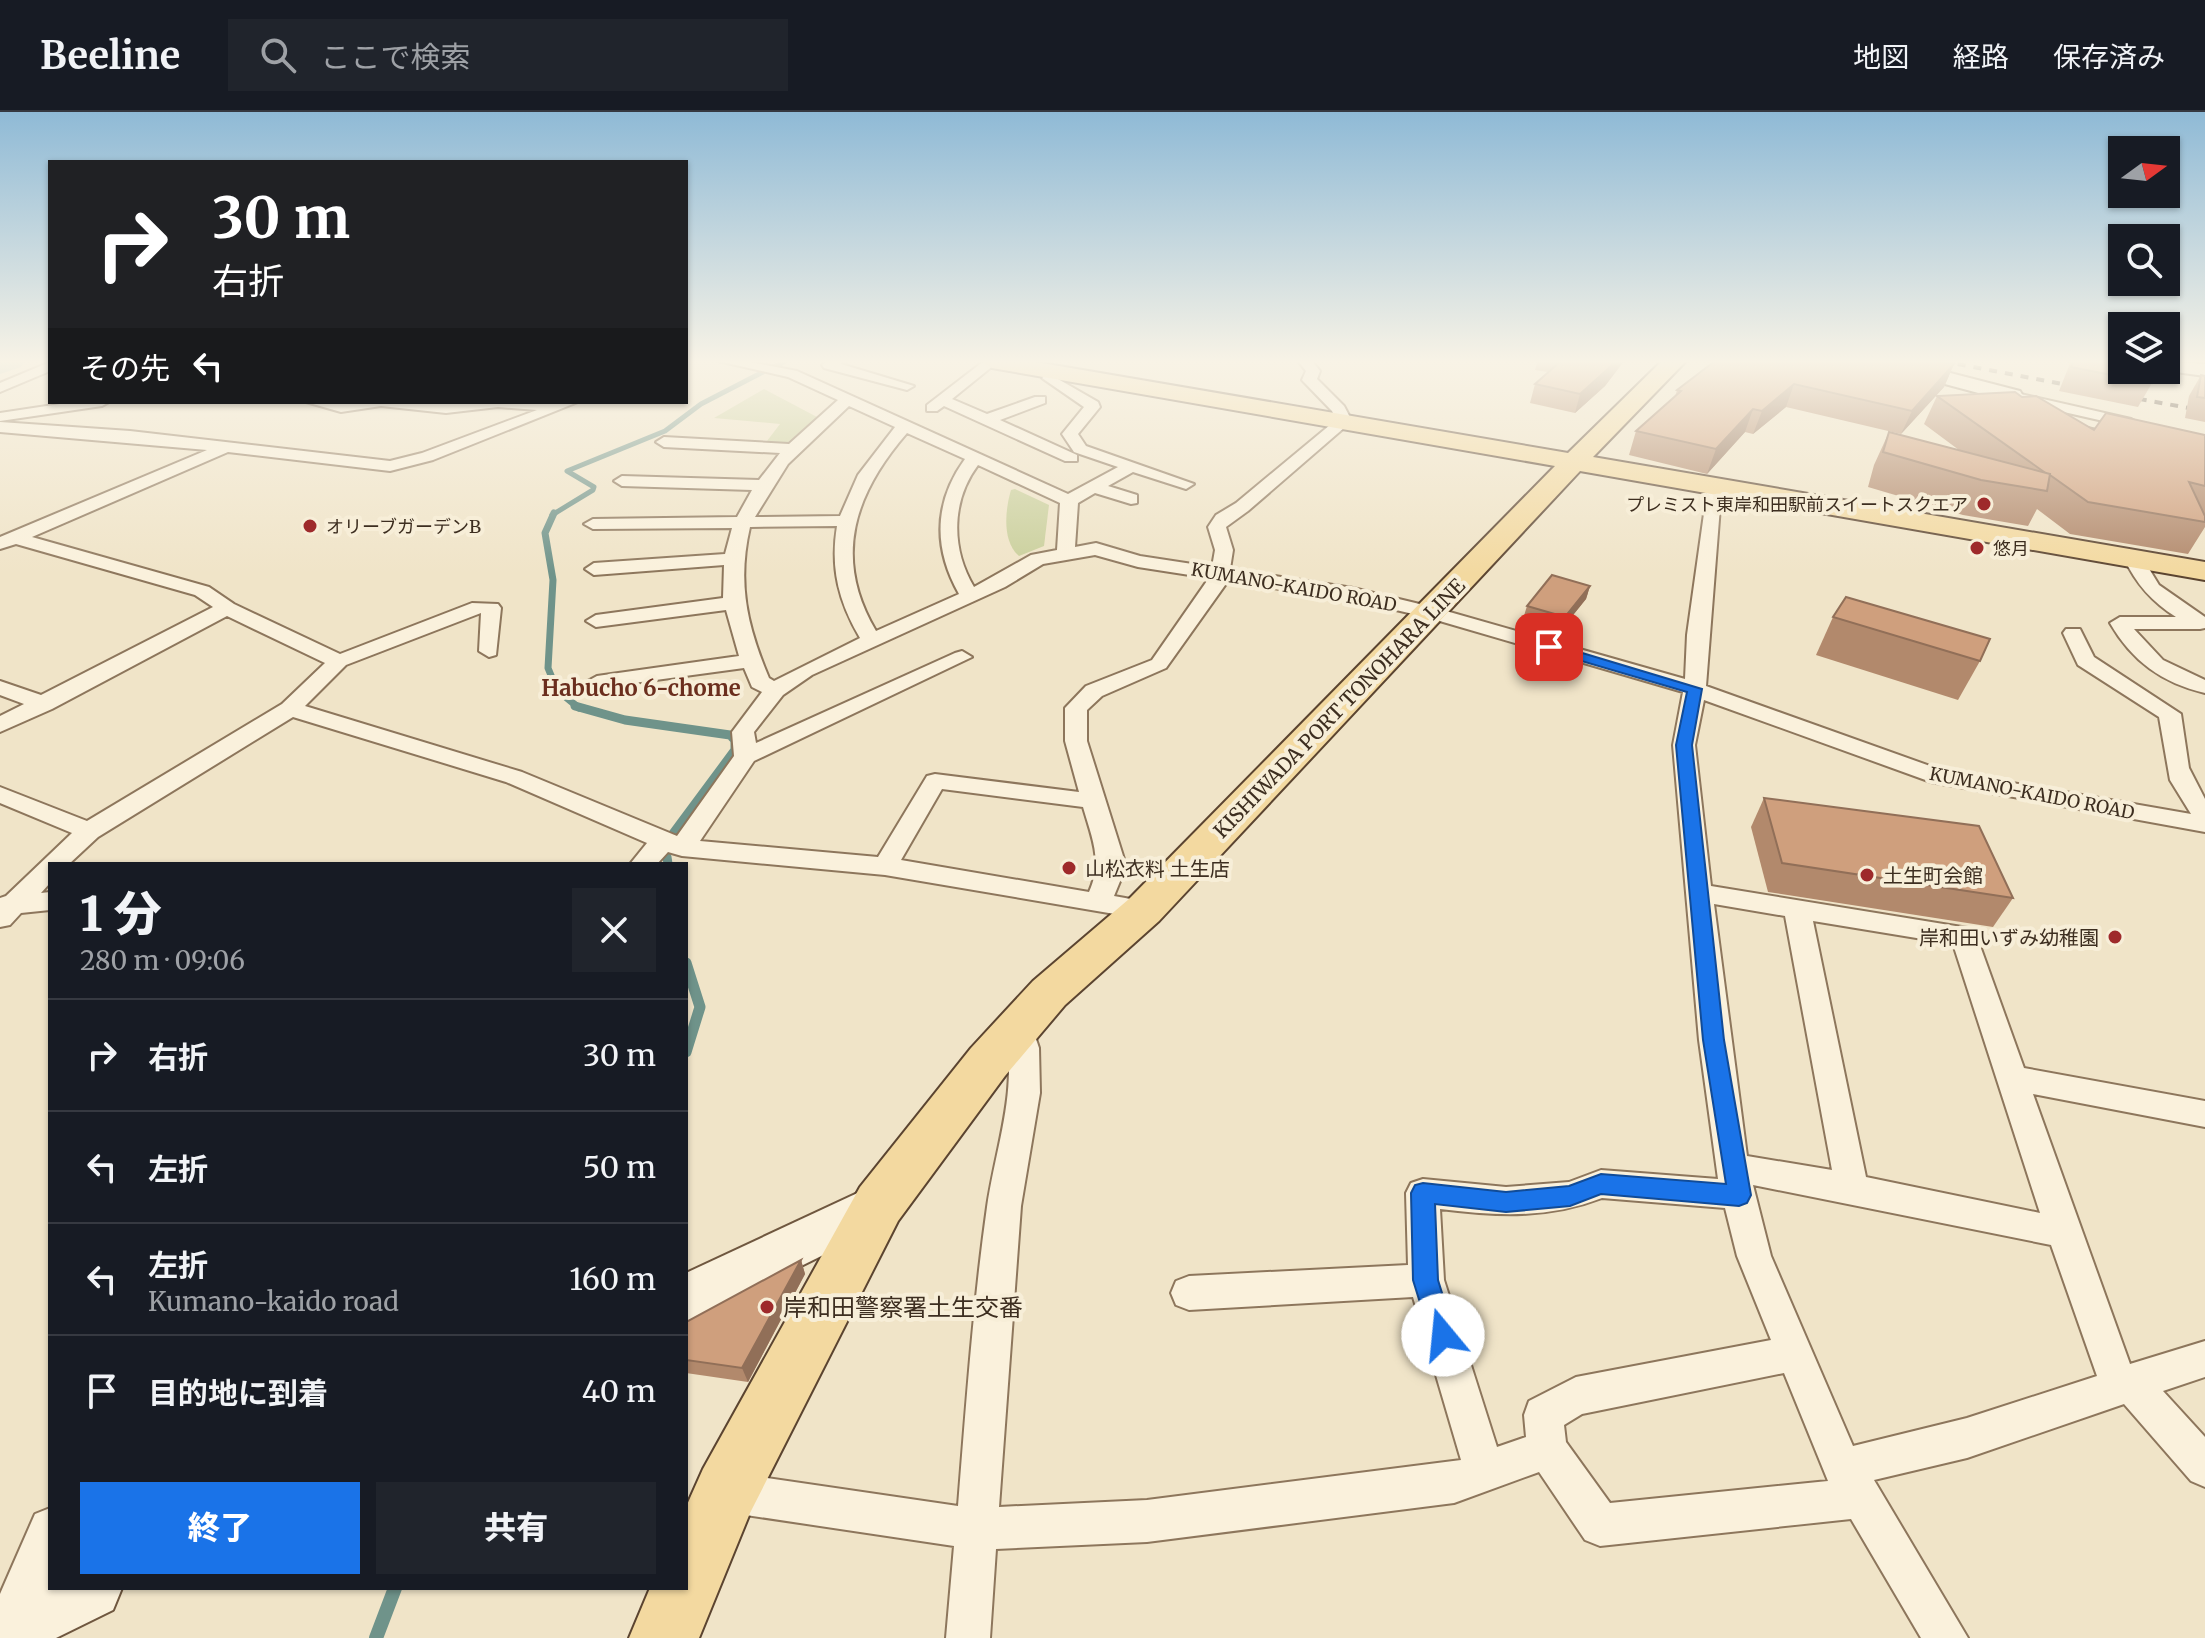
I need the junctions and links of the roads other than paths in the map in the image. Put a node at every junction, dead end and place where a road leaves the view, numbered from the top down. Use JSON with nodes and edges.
{"nodes":[{"id":1,"x":87,"y":432,"type":"edge"},
{"id":2,"x":492,"y":432,"type":"edge"},
{"id":3,"x":809,"y":432,"type":"edge"},
{"id":4,"x":900,"y":432,"type":"edge"},
{"id":5,"x":915,"y":432,"type":"edge"},
{"id":6,"x":1013,"y":432,"type":"edge"},
{"id":7,"x":1072,"y":432,"type":"edge"},
{"id":8,"x":1331,"y":432,"type":"edge"},
{"id":9,"x":1411,"y":432,"type":"edge"},
{"id":10,"x":1604,"y":432,"type":"edge"},
{"id":11,"x":2086,"y":432,"type":"edge"},
{"id":12,"x":2146,"y":432,"type":"edge"},
{"id":13,"x":664,"y":442,"type":"dead end"},
{"id":14,"x":227,"y":447,"type":"junction"},
{"id":15,"x":789,"y":449,"type":"junction"},
{"id":16,"x":1071,"y":458,"type":"dead end"},
{"id":17,"x":974,"y":459,"type":"junction"},
{"id":18,"x":1576,"y":460,"type":"junction"},
{"id":19,"x":1130,"y":467,"type":"junction"},
{"id":20,"x":622,"y":481,"type":"dead end"},
{"id":21,"x":1186,"y":484,"type":"dead end"},
{"id":22,"x":760,"y":485,"type":"junction"},
{"id":23,"x":1716,"y":485,"type":"junction"},
{"id":24,"x":1093,"y":487,"type":"junction"},
{"id":25,"x":1131,"y":499,"type":"dead end"},
{"id":26,"x":1069,"y":501,"type":"junction"},
{"id":27,"x":845,"y":521,"type":"junction"},
{"id":28,"x":742,"y":523,"type":"junction"},
{"id":29,"x":593,"y":524,"type":"dead end"},
{"id":30,"x":8,"y":541,"type":"edge"},
{"id":31,"x":1066,"y":552,"type":"junction"},
{"id":32,"x":2133,"y":558,"type":"junction"},
{"id":33,"x":733,"y":559,"type":"junction"},
{"id":34,"x":594,"y":569,"type":"dead end"},
{"id":35,"x":2205,"y":571,"type":"edge"},
{"id":36,"x":1220,"y":573,"type":"junction"},
{"id":37,"x":970,"y":596,"type":"junction"},
{"id":38,"x":733,"y":603,"type":"junction"},
{"id":39,"x":227,"y":608,"type":"junction"},
{"id":40,"x":1432,"y":613,"type":"junction"},
{"id":41,"x":596,"y":621,"type":"dead end"},
{"id":42,"x":2202,"y":625,"type":"edge"},
{"id":43,"x":2073,"y":633,"type":"dead end"},
{"id":44,"x":872,"y":641,"type":"junction"},
{"id":45,"x":489,"y":651,"type":"dead end"},
{"id":46,"x":962,"y":657,"type":"dead end"},
{"id":47,"x":339,"y":661,"type":"junction"},
{"id":48,"x":749,"y":661,"type":"junction"},
{"id":49,"x":597,"y":682,"type":"dead end"},
{"id":50,"x":0,"y":687,"type":"edge"},
{"id":51,"x":2205,"y":687,"type":"edge"},
{"id":52,"x":1695,"y":689,"type":"junction"},
{"id":53,"x":775,"y":690,"type":"junction"},
{"id":54,"x":44,"y":704,"type":"junction"},
{"id":55,"x":290,"y":709,"type":"junction"},
{"id":56,"x":0,"y":725,"type":"edge"},
{"id":57,"x":746,"y":756,"type":"junction"},
{"id":58,"x":0,"y":794,"type":"edge"},
{"id":59,"x":1093,"y":801,"type":"junction"},
{"id":60,"x":2205,"y":814,"type":"edge"},
{"id":61,"x":2205,"y":824,"type":"edge"},
{"id":62,"x":89,"y":831,"type":"junction"},
{"id":63,"x":672,"y":845,"type":"junction"},
{"id":64,"x":56,"y":862,"type":"edge"},
{"id":65,"x":646,"y":862,"type":"edge"},
{"id":66,"x":885,"y":866,"type":"junction"},
{"id":67,"x":48,"y":870,"type":"edge"},
{"id":68,"x":1701,"y":893,"type":"junction"},
{"id":69,"x":48,"y":901,"type":"edge"},
{"id":70,"x":1098,"y":902,"type":"junction"},
{"id":71,"x":4,"y":909,"type":"edge"},
{"id":72,"x":1797,"y":909,"type":"junction"},
{"id":73,"x":1144,"y":910,"type":"junction"},
{"id":74,"x":1019,"y":1026,"type":"junction"},
{"id":75,"x":2012,"y":1078,"type":"junction"},
{"id":76,"x":2205,"y":1114,"type":"edge"},
{"id":77,"x":1736,"y":1181,"type":"junction"},
{"id":78,"x":1852,"y":1188,"type":"junction"},
{"id":79,"x":879,"y":1204,"type":"junction"},
{"id":80,"x":2064,"y":1233,"type":"junction"},
{"id":81,"x":1426,"y":1280,"type":"junction"},
{"id":82,"x":1189,"y":1293,"type":"dead end"},
{"id":83,"x":688,"y":1298,"type":"edge"},
{"id":84,"x":1795,"y":1353,"type":"junction"},
{"id":85,"x":2205,"y":1359,"type":"edge"},
{"id":86,"x":2124,"y":1384,"type":"junction"},
{"id":87,"x":1547,"y":1449,"type":"junction"},
{"id":88,"x":2205,"y":1467,"type":"edge"},
{"id":89,"x":1485,"y":1472,"type":"junction"},
{"id":90,"x":1851,"y":1483,"type":"junction"},
{"id":91,"x":726,"y":1492,"type":"junction"},
{"id":92,"x":977,"y":1529,"type":"junction"},
{"id":93,"x":48,"y":1533,"type":"edge"},
{"id":94,"x":688,"y":1582,"type":"edge"},
{"id":95,"x":87,"y":1590,"type":"edge"},
{"id":96,"x":685,"y":1590,"type":"edge"},
{"id":97,"x":3,"y":1633,"type":"edge"},
{"id":98,"x":664,"y":1638,"type":"edge"},
{"id":99,"x":968,"y":1638,"type":"edge"},
{"id":100,"x":1946,"y":1638,"type":"edge"}],
"edges":[{"from":1,"to":14,"type":"street"},
{"from":2,"to":14,"type":"street"},
{"from":3,"to":15,"type":"street"},
{"from":4,"to":27,"type":"street"},
{"from":5,"to":17,"type":"street"},
{"from":6,"to":16,"type":"street"},
{"from":7,"to":19,"type":"street"},
{"from":8,"to":36,"type":"street"},
{"from":9,"to":18,"type":"main road"},
{"from":10,"to":18,"type":"main road","name":"KISHIWADA PORT TONOHARA LINE"},
{"from":11,"to":12,"type":"street"},
{"from":13,"to":15,"type":"street"},
{"from":14,"to":30,"type":"street"},
{"from":15,"to":22,"type":"street"},
{"from":17,"to":26,"type":"street"},
{"from":17,"to":37,"type":"street"},
{"from":18,"to":23,"type":"main road"},
{"from":18,"to":40,"type":"main road","name":"KISHIWADA PORT TONOHARA LINE"},
{"from":19,"to":21,"type":"street"},
{"from":19,"to":24,"type":"street"},
{"from":20,"to":22,"type":"street"},
{"from":22,"to":28,"type":"street"},
{"from":23,"to":32,"type":"main road"},
{"from":23,"to":52,"type":"street"},
{"from":24,"to":25,"type":"street"},
{"from":24,"to":26,"type":"street"},
{"from":26,"to":31,"type":"street"},
{"from":27,"to":28,"type":"street"},
{"from":27,"to":44,"type":"street"},
{"from":28,"to":29,"type":"street"},
{"from":28,"to":33,"type":"street"},
{"from":30,"to":39,"type":"street"},
{"from":31,"to":36,"type":"street","name":"KUMANO-KAIDO ROAD"},
{"from":31,"to":37,"type":"street","name":"KUMANO-KAIDO ROAD"},
{"from":32,"to":35,"type":"main road"},
{"from":32,"to":42,"type":"street"},
{"from":33,"to":34,"type":"street"},
{"from":33,"to":38,"type":"street"},
{"from":36,"to":40,"type":"street","name":"KUMANO-KAIDO ROAD"},
{"from":36,"to":59,"type":"street"},
{"from":37,"to":44,"type":"street","name":"KUMANO-KAIDO ROAD"},
{"from":38,"to":41,"type":"street"},
{"from":38,"to":48,"type":"street"},
{"from":39,"to":47,"type":"street"},
{"from":39,"to":54,"type":"street"},
{"from":40,"to":52,"type":"street","name":"KUMANO-KAIDO ROAD"},
{"from":40,"to":73,"type":"main road","name":"KISHIWADA PORT TONOHARA LINE"},
{"from":42,"to":51,"type":"street"},
{"from":43,"to":60,"type":"street"},
{"from":44,"to":53,"type":"street","name":"KUMANO-KAIDO ROAD"},
{"from":45,"to":47,"type":"street"},
{"from":46,"to":57,"type":"street"},
{"from":47,"to":55,"type":"street"},
{"from":48,"to":49,"type":"street"},
{"from":48,"to":53,"type":"street"},
{"from":50,"to":54,"type":"street"},
{"from":52,"to":61,"type":"street","name":"KUMANO-KAIDO ROAD"},
{"from":52,"to":68,"type":"street"},
{"from":53,"to":57,"type":"street"},
{"from":54,"to":56,"type":"street"},
{"from":55,"to":62,"type":"street"},
{"from":55,"to":63,"type":"street"},
{"from":57,"to":63,"type":"street"},
{"from":58,"to":62,"type":"street"},
{"from":59,"to":66,"type":"street"},
{"from":59,"to":70,"type":"street"},
{"from":62,"to":64,"type":"street"},
{"from":63,"to":65,"type":"street"},
{"from":63,"to":66,"type":"street"},
{"from":66,"to":70,"type":"street"},
{"from":67,"to":71,"type":"street"},
{"from":68,"to":72,"type":"street"},
{"from":68,"to":77,"type":"street"},
{"from":69,"to":71,"type":"street"},
{"from":70,"to":73,"type":"street"},
{"from":72,"to":75,"type":"street"},
{"from":72,"to":78,"type":"street"},
{"from":73,"to":74,"type":"main road","name":"KISHIWADA PORT TONOHARA LINE"},
{"from":74,"to":79,"type":"main road","name":"KISHIWADA PORT TONOHARA LINE"},
{"from":74,"to":92,"type":"street"},
{"from":75,"to":76,"type":"street"},
{"from":75,"to":80,"type":"street"},
{"from":77,"to":78,"type":"street"},
{"from":77,"to":81,"type":"street"},
{"from":77,"to":84,"type":"street"},
{"from":78,"to":80,"type":"street"},
{"from":79,"to":83,"type":"street"},
{"from":79,"to":91,"type":"main road","name":"KISHIWADA PORT TONOHARA LINE"},
{"from":80,"to":86,"type":"street"},
{"from":81,"to":82,"type":"street"},
{"from":81,"to":89,"type":"street"},
{"from":84,"to":87,"type":"street"},
{"from":84,"to":90,"type":"street"},
{"from":85,"to":86,"type":"street"},
{"from":86,"to":88,"type":"street"},
{"from":86,"to":90,"type":"street"},
{"from":87,"to":89,"type":"street"},
{"from":87,"to":90,"type":"street"},
{"from":89,"to":92,"type":"street"},
{"from":90,"to":100,"type":"street"},
{"from":91,"to":92,"type":"street"},
{"from":91,"to":94,"type":"main road","name":"KISHIWADA PORT TONOHARA LINE"},
{"from":92,"to":99,"type":"street"},
{"from":93,"to":97,"type":"street"},
{"from":95,"to":97,"type":"street"},
{"from":96,"to":98,"type":"main road","name":"KISHIWADA PORT TONOHARA LINE"}]}
